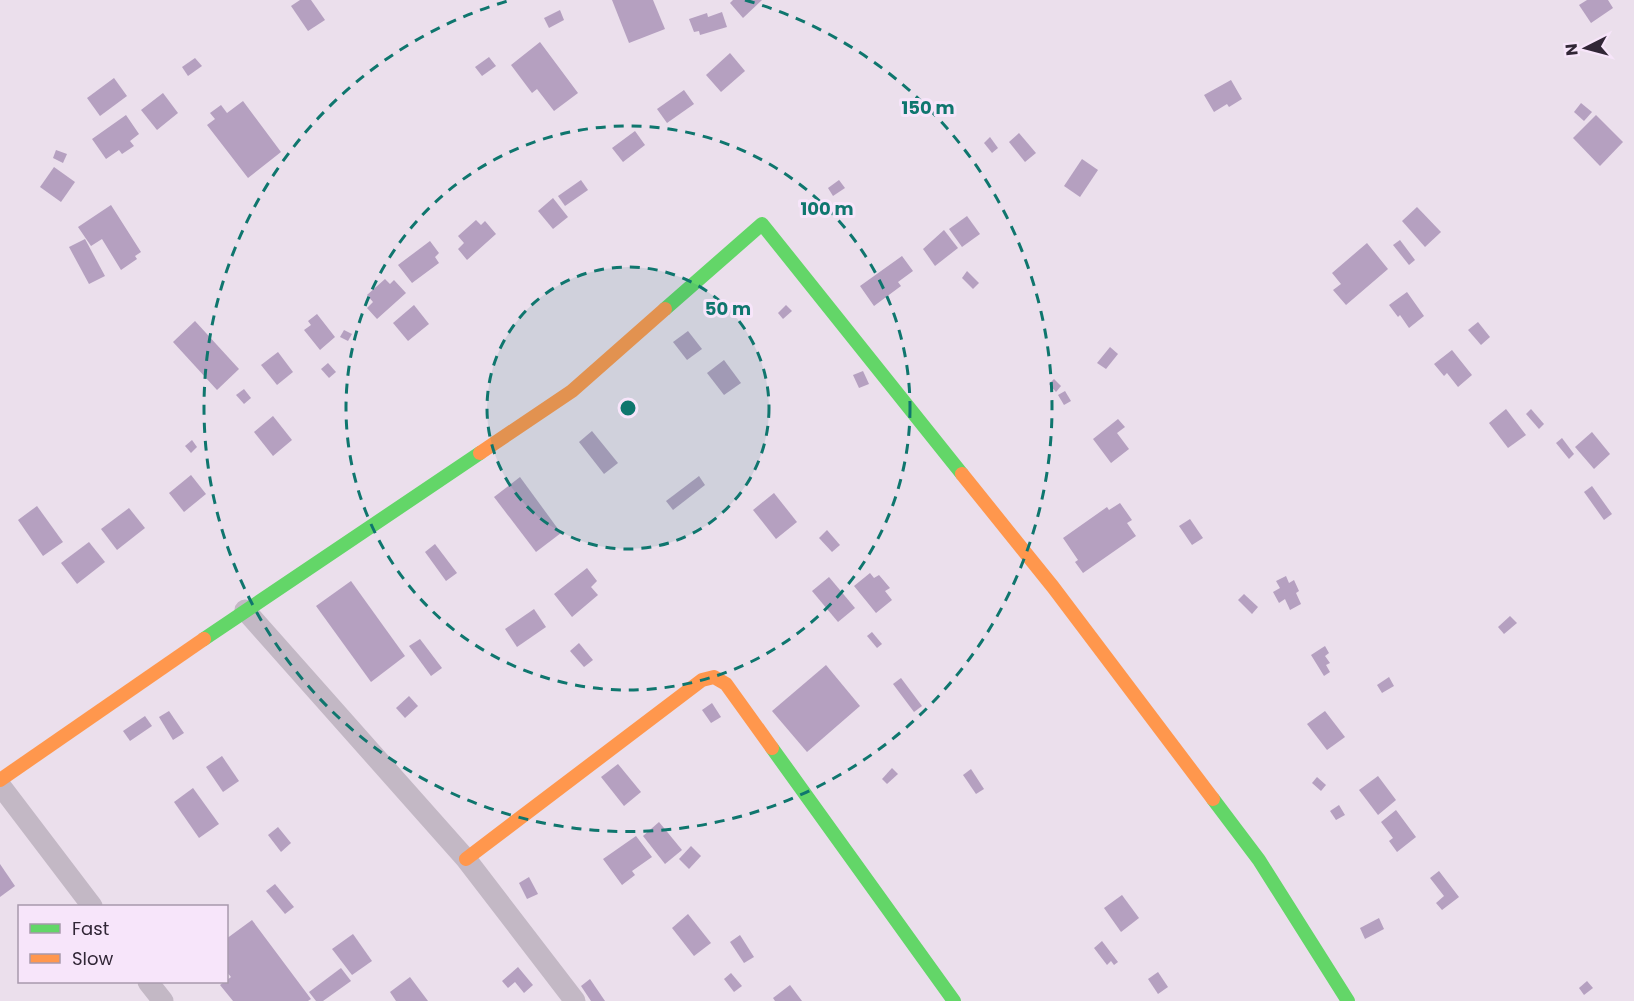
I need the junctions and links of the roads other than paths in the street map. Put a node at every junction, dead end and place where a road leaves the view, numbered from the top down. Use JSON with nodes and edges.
{"nodes":[{"id":1,"x":244,"y":610,"type":"junction"},
{"id":2,"x":0,"y":780,"type":"edge"},
{"id":3,"x":0,"y":785,"type":"edge"},
{"id":4,"x":466,"y":859,"type":"junction"},
{"id":5,"x":91,"y":905,"type":"edge"},
{"id":6,"x":150,"y":983,"type":"edge"},
{"id":7,"x":163,"y":1001,"type":"edge"},
{"id":8,"x":574,"y":1001,"type":"edge"},
{"id":9,"x":954,"y":1001,"type":"edge"},
{"id":10,"x":1348,"y":1001,"type":"edge"}],
"edges":[{"from":1,"to":2,"type":"street"},
{"from":1,"to":4,"type":"street"},
{"from":1,"to":10,"type":"street"},
{"from":3,"to":5,"type":"street"},
{"from":4,"to":8,"type":"street"},
{"from":4,"to":9,"type":"street"},
{"from":6,"to":7,"type":"street"}]}
